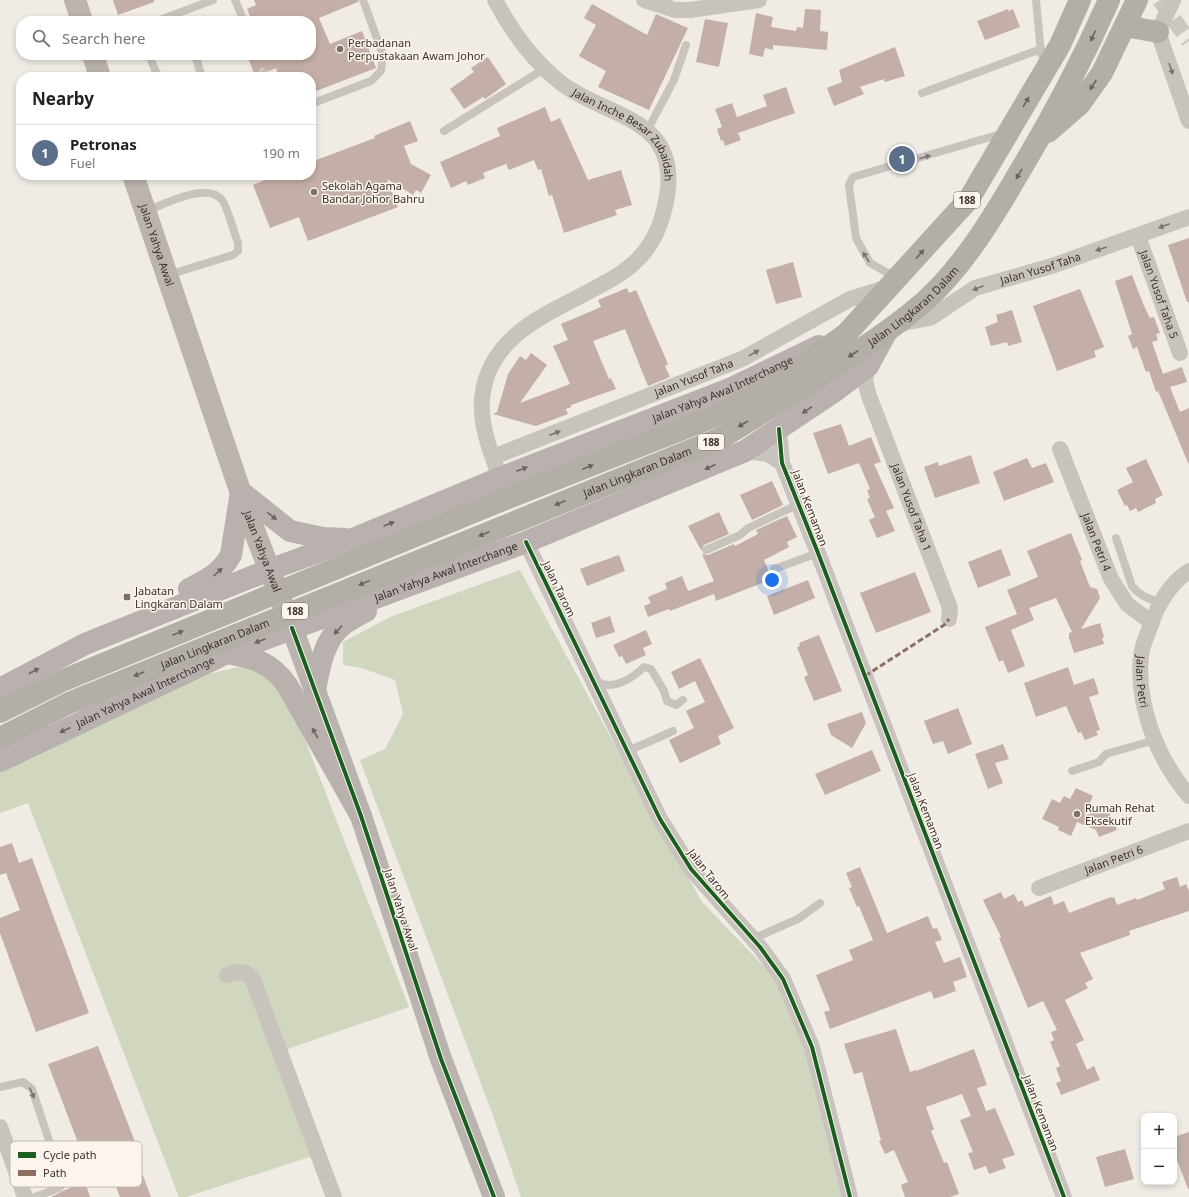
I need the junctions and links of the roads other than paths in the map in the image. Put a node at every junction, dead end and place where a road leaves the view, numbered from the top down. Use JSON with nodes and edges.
{"nodes":[{"id":1,"x":75,"y":0,"type":"edge"},
{"id":2,"x":213,"y":0,"type":"edge"},
{"id":3,"x":235,"y":0,"type":"edge"},
{"id":4,"x":363,"y":0,"type":"edge"},
{"id":5,"x":495,"y":0,"type":"edge"},
{"id":6,"x":644,"y":0,"type":"edge"},
{"id":7,"x":759,"y":0,"type":"edge"},
{"id":8,"x":1036,"y":0,"type":"edge"},
{"id":9,"x":1066,"y":0,"type":"edge"},
{"id":10,"x":1080,"y":0,"type":"edge"},
{"id":11,"x":1109,"y":0,"type":"edge"},
{"id":12,"x":1136,"y":0,"type":"edge"},
{"id":13,"x":1173,"y":0,"type":"edge"},
{"id":14,"x":80,"y":16,"type":"edge"},
{"id":15,"x":181,"y":16,"type":"edge"},
{"id":16,"x":242,"y":16,"type":"edge"},
{"id":17,"x":1125,"y":26,"type":"junction"},
{"id":18,"x":1158,"y":32,"type":"junction"},
{"id":19,"x":686,"y":45,"type":"dead end"},
{"id":20,"x":1050,"y":47,"type":"junction"},
{"id":21,"x":95,"y":60,"type":"edge"},
{"id":22,"x":151,"y":60,"type":"edge"},
{"id":23,"x":197,"y":60,"type":"edge"},
{"id":24,"x":544,"y":69,"type":"junction"},
{"id":25,"x":98,"y":72,"type":"edge"},
{"id":26,"x":156,"y":72,"type":"edge"},
{"id":27,"x":200,"y":72,"type":"edge"},
{"id":28,"x":922,"y":93,"type":"dead end"},
{"id":29,"x":316,"y":102,"type":"edge"},
{"id":30,"x":1189,"y":121,"type":"edge"},
{"id":31,"x":648,"y":129,"type":"junction"},
{"id":32,"x":444,"y":131,"type":"dead end"},
{"id":33,"x":1008,"y":132,"type":"junction"},
{"id":34,"x":1038,"y":141,"type":"junction"},
{"id":35,"x":136,"y":180,"type":"edge"},
{"id":36,"x":146,"y":211,"type":"junction"},
{"id":37,"x":1189,"y":217,"type":"edge"},
{"id":38,"x":1138,"y":236,"type":"junction"},
{"id":39,"x":167,"y":276,"type":"junction"},
{"id":40,"x":894,"y":283,"type":"junction"},
{"id":41,"x":891,"y":329,"type":"junction"},
{"id":42,"x":846,"y":334,"type":"junction"},
{"id":43,"x":1180,"y":353,"type":"dead end"},
{"id":44,"x":868,"y":366,"type":"junction"},
{"id":45,"x":835,"y":391,"type":"junction"},
{"id":46,"x":869,"y":396,"type":"junction"},
{"id":47,"x":779,"y":429,"type":"junction"},
{"id":48,"x":1060,"y":449,"type":"dead end"},
{"id":49,"x":745,"y":451,"type":"junction"},
{"id":50,"x":493,"y":457,"type":"junction"},
{"id":51,"x":782,"y":463,"type":"junction"},
{"id":52,"x":500,"y":478,"type":"junction"},
{"id":53,"x":241,"y":492,"type":"junction"},
{"id":54,"x":797,"y":505,"type":"junction"},
{"id":55,"x":1116,"y":538,"type":"dead end"},
{"id":56,"x":353,"y":539,"type":"junction"},
{"id":57,"x":526,"y":542,"type":"junction"},
{"id":58,"x":706,"y":550,"type":"dead end"},
{"id":59,"x":319,"y":552,"type":"junction"},
{"id":60,"x":818,"y":553,"type":"junction"},
{"id":61,"x":774,"y":569,"type":"dead end"},
{"id":62,"x":269,"y":570,"type":"junction"},
{"id":63,"x":1189,"y":571,"type":"edge"},
{"id":64,"x":420,"y":582,"type":"junction"},
{"id":65,"x":1160,"y":602,"type":"junction"},
{"id":66,"x":352,"y":606,"type":"junction"},
{"id":67,"x":949,"y":619,"type":"dead end"},
{"id":68,"x":1152,"y":623,"type":"junction"},
{"id":69,"x":292,"y":628,"type":"junction"},
{"id":70,"x":86,"y":644,"type":"junction"},
{"id":71,"x":227,"y":654,"type":"junction"},
{"id":72,"x":592,"y":677,"type":"junction"},
{"id":73,"x":0,"y":689,"type":"edge"},
{"id":74,"x":315,"y":691,"type":"junction"},
{"id":75,"x":683,"y":700,"type":"dead end"},
{"id":76,"x":0,"y":712,"type":"edge"},
{"id":77,"x":673,"y":731,"type":"dead end"},
{"id":78,"x":0,"y":738,"type":"edge"},
{"id":79,"x":1155,"y":740,"type":"junction"},
{"id":80,"x":632,"y":749,"type":"junction"},
{"id":81,"x":0,"y":761,"type":"edge"},
{"id":82,"x":1072,"y":771,"type":"dead end"},
{"id":83,"x":1189,"y":796,"type":"edge"},
{"id":84,"x":361,"y":816,"type":"junction"},
{"id":85,"x":1189,"y":832,"type":"edge"},
{"id":86,"x":1039,"y":888,"type":"dead end"},
{"id":87,"x":820,"y":903,"type":"dead end"},
{"id":88,"x":759,"y":936,"type":"junction"},
{"id":89,"x":227,"y":975,"type":"dead end"},
{"id":90,"x":0,"y":1087,"type":"edge"},
{"id":91,"x":0,"y":1127,"type":"edge"},
{"id":92,"x":49,"y":1141,"type":"edge"},
{"id":93,"x":10,"y":1155,"type":"edge"},
{"id":94,"x":21,"y":1187,"type":"edge"},
{"id":95,"x":60,"y":1187,"type":"edge"},
{"id":96,"x":25,"y":1197,"type":"edge"},
{"id":97,"x":35,"y":1197,"type":"edge"},
{"id":98,"x":334,"y":1197,"type":"edge"},
{"id":99,"x":494,"y":1197,"type":"edge"},
{"id":100,"x":850,"y":1197,"type":"edge"},
{"id":101,"x":1064,"y":1197,"type":"edge"}],
"edges":[{"from":1,"to":14,"type":"main road"},
{"from":2,"to":15,"type":"lane"},
{"from":3,"to":16,"type":"lane"},
{"from":4,"to":29,"type":"lane"},
{"from":5,"to":24,"type":"street","name":"Jalan Inche Besar Zubaidah"},
{"from":6,"to":7,"type":"street"},
{"from":8,"to":20,"type":"lane"},
{"from":9,"to":20,"type":"highway"},
{"from":10,"to":20,"type":"highway","name":"Jalan Lingkaran Dalam","number":"188"},
{"from":11,"to":34,"type":"highway","name":"Jalan Lingkaran Dalam","number":"188","one_way":true},
{"from":12,"to":17,"type":"highway"},
{"from":13,"to":18,"type":"street"},
{"from":17,"to":18,"type":"highway"},
{"from":17,"to":34,"type":"highway","one_way":true},
{"from":18,"to":30,"type":"street","one_way":true},
{"from":19,"to":31,"type":"lane"},
{"from":20,"to":28,"type":"lane"},
{"from":33,"to":20,"type":"highway","name":"Jalan Lingkaran Dalam","number":"188","one_way":true},
{"from":21,"to":25,"type":"main road"},
{"from":22,"to":26,"type":"lane"},
{"from":23,"to":27,"type":"lane"},
{"from":24,"to":31,"type":"street","name":"Jalan Inche Besar Zubaidah"},
{"from":24,"to":32,"type":"lane"},
{"from":31,"to":50,"type":"street","name":"Jalan Inche Besar Zubaidah"},
{"from":40,"to":33,"type":"highway","name":"Jalan Lingkaran Dalam","number":"188","one_way":true},
{"from":40,"to":33,"type":"lane","one_way":true},
{"from":34,"to":41,"type":"highway","name":"Jalan Lingkaran Dalam","number":"188","one_way":true},
{"from":35,"to":36,"type":"main road","name":"Jalan Yahya Awal"},
{"from":36,"to":39,"type":"main road","name":"Jalan Yahya Awal"},
{"from":36,"to":39,"type":"lane"},
{"from":37,"to":38,"type":"street","name":"Jalan Yusof Taha","one_way":true},
{"from":38,"to":41,"type":"street","name":"Jalan Yusof Taha","one_way":true},
{"from":38,"to":43,"type":"street","name":"Jalan Yusof Taha 5"},
{"from":39,"to":53,"type":"main road","name":"Jalan Yahya Awal"},
{"from":40,"to":42,"type":"highway","name":"Jalan Lingkaran Dalam","number":"188"},
{"from":50,"to":40,"type":"street","name":"Jalan Yusof Taha","one_way":true},
{"from":41,"to":44,"type":"main road","name":"Jalan Yahya Awal Interchange"},
{"from":41,"to":78,"type":"highway","name":"Jalan Lingkaran Dalam","number":"188","one_way":true},
{"from":52,"to":42,"type":"main road","name":"Jalan Yahya Awal Interchange","one_way":true},
{"from":76,"to":42,"type":"highway","name":"Jalan Lingkaran Dalam","number":"188","one_way":true},
{"from":44,"to":45,"type":"main road","name":"Jalan Yahya Awal Interchange"},
{"from":44,"to":46,"type":"street","name":"Jalan Yusof Taha 1"},
{"from":45,"to":46,"type":"street"},
{"from":45,"to":47,"type":"main road","name":"Jalan Yahya Awal Interchange","one_way":true},
{"from":46,"to":67,"type":"street","name":"Jalan Yusof Taha 1"},
{"from":47,"to":49,"type":"main road","name":"Jalan Yahya Awal Interchange"},
{"from":47,"to":51,"type":"street","name":"Jalan Kemaman"},
{"from":48,"to":68,"type":"street","name":"Jalan Petri 4"},
{"from":49,"to":51,"type":"street","name":"Jalan Kemaman"},
{"from":49,"to":57,"type":"main road","name":"Jalan Yahya Awal Interchange","one_way":true},
{"from":50,"to":52,"type":"street","name":"Jalan Inche Besar Zubaidah"},
{"from":51,"to":54,"type":"street","name":"Jalan Kemaman"},
{"from":56,"to":52,"type":"main road","name":"Jalan Yahya Awal Interchange","one_way":true},
{"from":53,"to":56,"type":"main road","one_way":true},
{"from":53,"to":62,"type":"main road","name":"Jalan Yahya Awal"},
{"from":70,"to":53,"type":"main road","one_way":true},
{"from":54,"to":58,"type":"lane"},
{"from":54,"to":60,"type":"street","name":"Jalan Kemaman"},
{"from":55,"to":65,"type":"lane"},
{"from":56,"to":59,"type":"main road","name":"Jalan Yahya Awal Interchange"},
{"from":57,"to":64,"type":"main road","name":"Jalan Yahya Awal Interchange"},
{"from":57,"to":72,"type":"street","name":"Jalan Tarom"},
{"from":59,"to":62,"type":"main road","name":"Jalan Yahya Awal Interchange"},
{"from":59,"to":66,"type":"main road"},
{"from":60,"to":61,"type":"lane"},
{"from":60,"to":101,"type":"street","name":"Jalan Kemaman"},
{"from":62,"to":69,"type":"main road","name":"Jalan Yahya Awal"},
{"from":62,"to":70,"type":"main road","name":"Jalan Yahya Awal Interchange"},
{"from":63,"to":65,"type":"street","name":"Jalan Petri"},
{"from":64,"to":66,"type":"main road","name":"Jalan Yahya Awal Interchange"},
{"from":64,"to":74,"type":"main road","one_way":true},
{"from":65,"to":68,"type":"street","name":"Jalan Petri"},
{"from":66,"to":69,"type":"main road","name":"Jalan Yahya Awal Interchange"},
{"from":68,"to":79,"type":"street","name":"Jalan Petri"},
{"from":69,"to":71,"type":"main road","name":"Jalan Yahya Awal Interchange","one_way":true},
{"from":69,"to":74,"type":"main road","name":"Jalan Yahya Awal"},
{"from":73,"to":70,"type":"main road","name":"Jalan Yahya Awal Interchange","one_way":true},
{"from":71,"to":81,"type":"main road","name":"Jalan Yahya Awal Interchange","one_way":true},
{"from":84,"to":71,"type":"main road","one_way":true},
{"from":72,"to":75,"type":"lane"},
{"from":72,"to":80,"type":"street","name":"Jalan Tarom"},
{"from":74,"to":84,"type":"main road","name":"Jalan Yahya Awal"},
{"from":77,"to":80,"type":"lane"},
{"from":79,"to":82,"type":"lane"},
{"from":79,"to":83,"type":"street","name":"Jalan Petri"},
{"from":80,"to":88,"type":"street","name":"Jalan Tarom"},
{"from":84,"to":99,"type":"main road","name":"Jalan Yahya Awal"},
{"from":85,"to":86,"type":"street","name":"Jalan Petri 6"},
{"from":87,"to":88,"type":"lane"},
{"from":88,"to":100,"type":"street","name":"Jalan Tarom"},
{"from":89,"to":98,"type":"street"},
{"from":90,"to":92,"type":"lane","one_way":true},
{"from":91,"to":93,"type":"street"},
{"from":94,"to":96,"type":"street"},
{"from":95,"to":97,"type":"lane","one_way":true}]}
